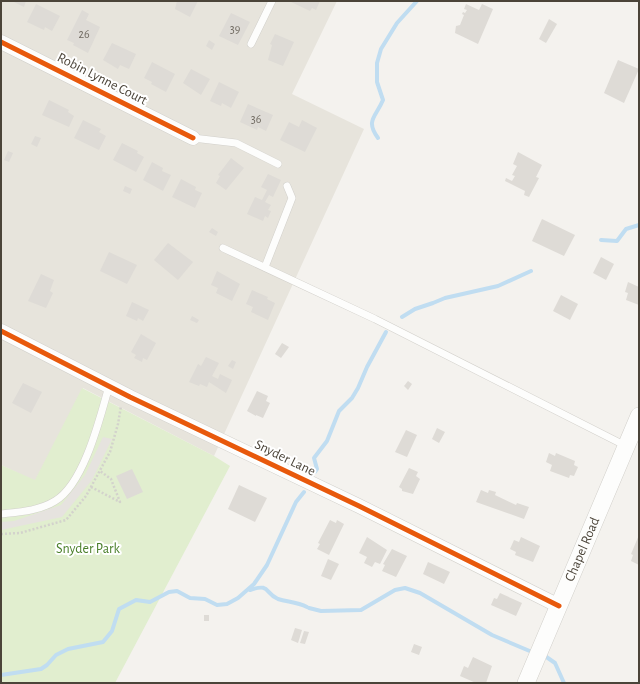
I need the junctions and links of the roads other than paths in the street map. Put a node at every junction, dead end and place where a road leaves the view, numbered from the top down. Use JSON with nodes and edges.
{"nodes":[{"id":1,"x":272,"y":1,"type":"edge"},
{"id":2,"x":1,"y":42,"type":"edge"},
{"id":3,"x":251,"y":44,"type":"dead end"},
{"id":4,"x":193,"y":138,"type":"joint"},
{"id":5,"x":278,"y":164,"type":"dead end"},
{"id":6,"x":287,"y":186,"type":"dead end"},
{"id":7,"x":223,"y":248,"type":"dead end"},
{"id":8,"x":265,"y":268,"type":"junction"},
{"id":9,"x":1,"y":330,"type":"edge"},
{"id":10,"x":108,"y":386,"type":"junction"},
{"id":11,"x":639,"y":416,"type":"edge"},
{"id":12,"x":626,"y":446,"type":"junction"},
{"id":13,"x":1,"y":514,"type":"edge"},
{"id":14,"x":559,"y":606,"type":"junction"},
{"id":15,"x":526,"y":683,"type":"edge"}],
"edges":[{"from":1,"to":3,"type":"lane"},
{"from":2,"to":4,"type":"street","name":"Robin Lynne Court"},
{"from":4,"to":5,"type":"lane"},
{"from":6,"to":8,"type":"lane"},
{"from":7,"to":8,"type":"lane"},
{"from":8,"to":12,"type":"lane"},
{"from":9,"to":10,"type":"street","name":"Snyder Lane"},
{"from":10,"to":13,"type":"lane"},
{"from":10,"to":14,"type":"street","name":"Snyder Lane"},
{"from":11,"to":12,"type":"street","name":"Chapel Road"},
{"from":12,"to":14,"type":"street","name":"Chapel Road"},
{"from":14,"to":15,"type":"street","name":"Chapel Road"}]}
